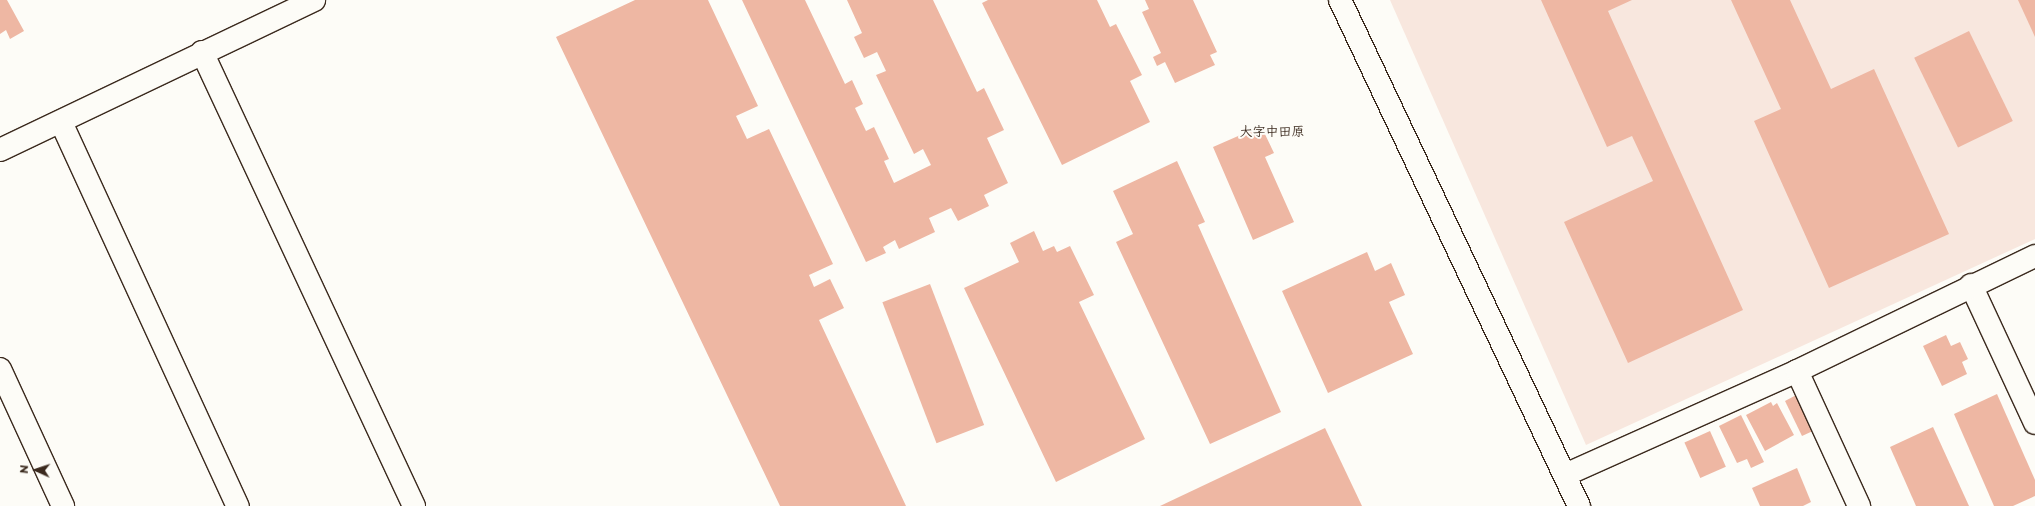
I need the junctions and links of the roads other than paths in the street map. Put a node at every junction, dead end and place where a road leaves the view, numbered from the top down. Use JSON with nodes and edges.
{"nodes":[{"id":1,"x":314,"y":0,"type":"edge"},
{"id":2,"x":1340,"y":0,"type":"edge"},
{"id":3,"x":202,"y":52,"type":"junction"},
{"id":4,"x":61,"y":122,"type":"junction"},
{"id":5,"x":0,"y":150,"type":"edge"},
{"id":6,"x":2035,"y":256,"type":"edge"},
{"id":7,"x":1971,"y":285,"type":"junction"},
{"id":8,"x":0,"y":369,"type":"edge"},
{"id":9,"x":1797,"y":371,"type":"junction"},
{"id":10,"x":2035,"y":423,"type":"edge"},
{"id":11,"x":1565,"y":475,"type":"junction"},
{"id":12,"x":63,"y":506,"type":"edge"},
{"id":13,"x":238,"y":506,"type":"edge"},
{"id":14,"x":414,"y":506,"type":"edge"},
{"id":15,"x":1579,"y":506,"type":"edge"},
{"id":16,"x":1859,"y":506,"type":"edge"}],
"edges":[{"from":1,"to":3,"type":"street"},
{"from":2,"to":11,"type":"street"},
{"from":3,"to":4,"type":"street"},
{"from":3,"to":14,"type":"street"},
{"from":4,"to":5,"type":"street"},
{"from":4,"to":13,"type":"street"},
{"from":6,"to":7,"type":"street"},
{"from":7,"to":9,"type":"street"},
{"from":7,"to":10,"type":"street"},
{"from":8,"to":12,"type":"street"},
{"from":9,"to":11,"type":"street"},
{"from":9,"to":16,"type":"street"},
{"from":11,"to":15,"type":"street"}]}
